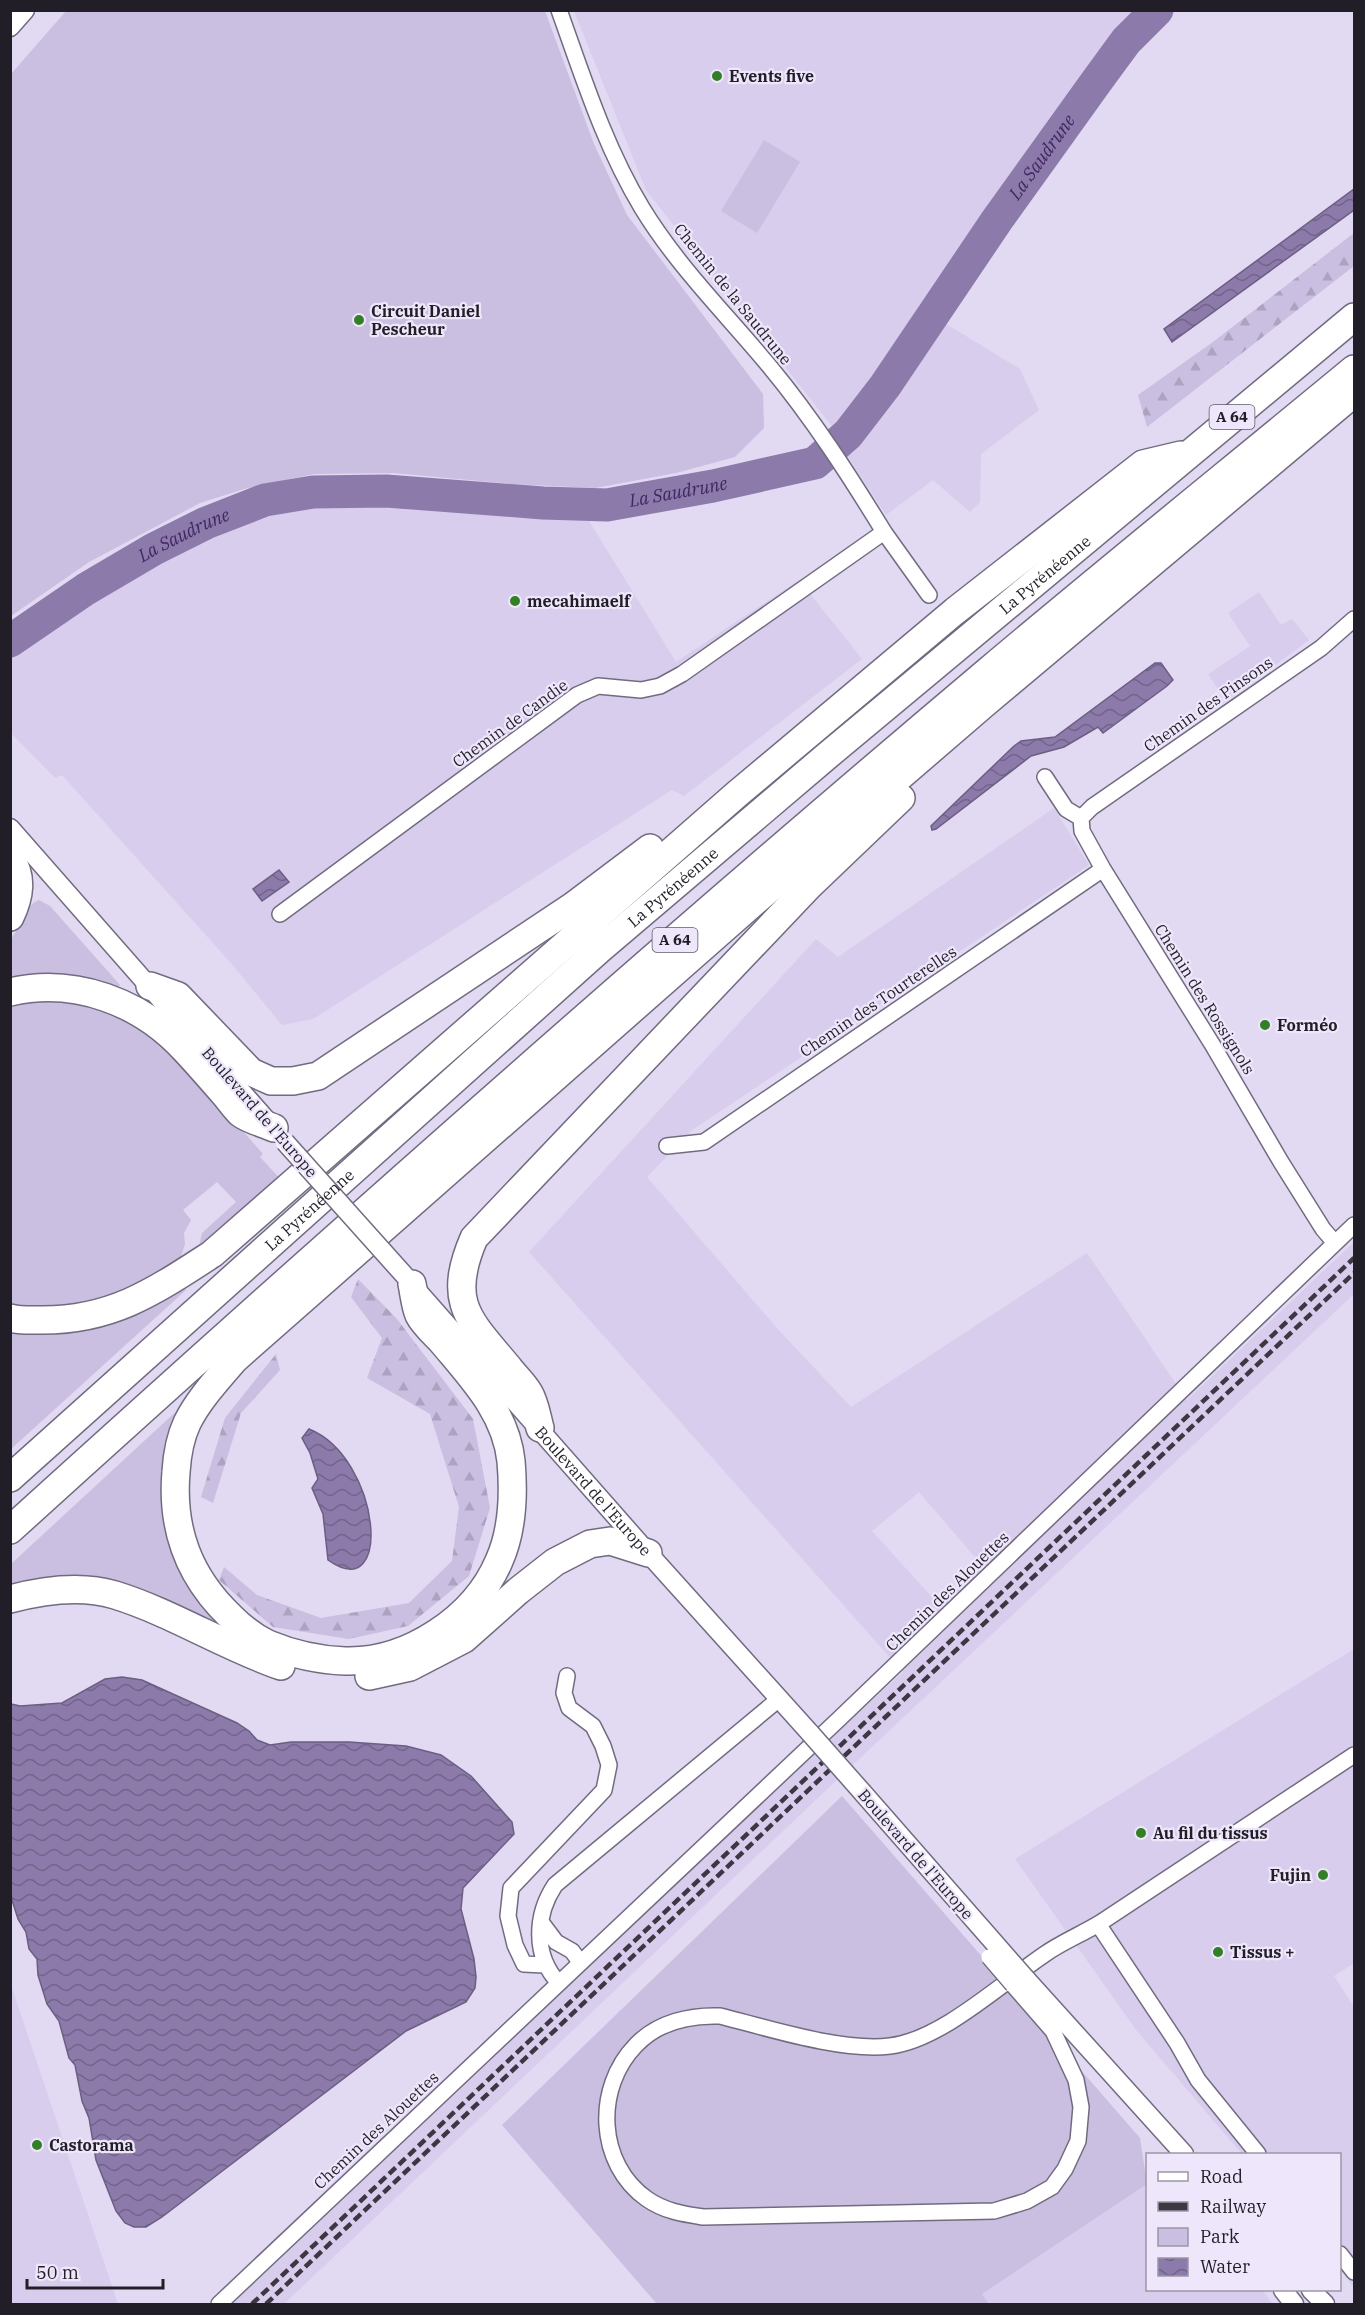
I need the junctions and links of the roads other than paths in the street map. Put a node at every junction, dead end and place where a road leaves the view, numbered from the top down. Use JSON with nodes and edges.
{"nodes":[{"id":1,"x":25,"y":10,"type":"edge"},
{"id":2,"x":559,"y":10,"type":"edge"},
{"id":3,"x":10,"y":27,"type":"edge"},
{"id":4,"x":1354,"y":317,"type":"edge"},
{"id":5,"x":1354,"y":369,"type":"edge"},
{"id":6,"x":1354,"y":393,"type":"edge"},
{"id":7,"x":1188,"y":454,"type":"junction"},
{"id":8,"x":884,"y":532,"type":"junction"},
{"id":9,"x":929,"y":595,"type":"dead end"},
{"id":10,"x":1354,"y":619,"type":"edge"},
{"id":11,"x":984,"y":705,"type":"junction"},
{"id":12,"x":1045,"y":777,"type":"dead end"},
{"id":13,"x":736,"y":794,"type":"junction"},
{"id":14,"x":1081,"y":818,"type":"junction"},
{"id":15,"x":10,"y":828,"type":"edge"},
{"id":16,"x":10,"y":857,"type":"edge"},
{"id":17,"x":1103,"y":869,"type":"junction"},
{"id":18,"x":280,"y":914,"type":"dead end"},
{"id":19,"x":10,"y":917,"type":"edge"},
{"id":20,"x":150,"y":986,"type":"junction"},
{"id":21,"x":10,"y":992,"type":"edge"},
{"id":22,"x":280,"y":1135,"type":"junction"},
{"id":23,"x":667,"y":1146,"type":"dead end"},
{"id":24,"x":1354,"y":1225,"type":"edge"},
{"id":25,"x":1335,"y":1243,"type":"junction"},
{"id":26,"x":408,"y":1280,"type":"junction"},
{"id":27,"x":10,"y":1318,"type":"edge"},
{"id":28,"x":540,"y":1428,"type":"junction"},
{"id":29,"x":10,"y":1478,"type":"edge"},
{"id":30,"x":10,"y":1530,"type":"edge"},
{"id":31,"x":648,"y":1553,"type":"junction"},
{"id":32,"x":10,"y":1599,"type":"edge"},
{"id":33,"x":567,"y":1676,"type":"dead end"},
{"id":34,"x":779,"y":1699,"type":"junction"},
{"id":35,"x":1354,"y":1755,"type":"edge"},
{"id":36,"x":541,"y":1922,"type":"junction"},
{"id":37,"x":1098,"y":1924,"type":"junction"},
{"id":38,"x":580,"y":1962,"type":"junction"},
{"id":39,"x":544,"y":1965,"type":"junction"},
{"id":40,"x":1020,"y":1982,"type":"junction"},
{"id":41,"x":558,"y":1983,"type":"junction"},
{"id":42,"x":1182,"y":2153,"type":"edge"},
{"id":43,"x":1257,"y":2153,"type":"edge"},
{"id":44,"x":1341,"y":2255,"type":"edge"},
{"id":45,"x":1354,"y":2272,"type":"edge"},
{"id":46,"x":1284,"y":2291,"type":"edge"},
{"id":47,"x":1313,"y":2291,"type":"edge"},
{"id":48,"x":219,"y":2304,"type":"edge"},
{"id":49,"x":1294,"y":2304,"type":"edge"},
{"id":50,"x":1324,"y":2304,"type":"edge"}],
"edges":[{"from":1,"to":3,"type":"street"},
{"from":2,"to":8,"type":"street","name":"Chemin de la Saudrune"},
{"from":4,"to":7,"type":"highway","name":"La Pyrénéenne","number":"A 64"},
{"from":5,"to":30,"type":"highway","number":"A 64"},
{"from":6,"to":11,"type":"highway"},
{"from":7,"to":13,"type":"highway"},
{"from":7,"to":29,"type":"highway","name":"La Pyrénéenne","number":"A 64"},
{"from":8,"to":9,"type":"street"},
{"from":8,"to":18,"type":"street","name":"Chemin de Candie"},
{"from":10,"to":14,"type":"street","name":"Chemin des Pinsons"},
{"from":11,"to":26,"type":"highway"},
{"from":11,"to":28,"type":"highway"},
{"from":12,"to":14,"type":"street"},
{"from":13,"to":20,"type":"highway"},
{"from":13,"to":27,"type":"highway"},
{"from":14,"to":17,"type":"street","name":"Chemin des Rossignols"},
{"from":15,"to":20,"type":"street","name":"Boulevard de l'Europe"},
{"from":16,"to":19,"type":"highway"},
{"from":17,"to":23,"type":"street","name":"Chemin des Tourterelles"},
{"from":17,"to":25,"type":"street","name":"Chemin des Rossignols"},
{"from":20,"to":22,"type":"street","name":"Boulevard de l'Europe"},
{"from":21,"to":22,"type":"highway"},
{"from":22,"to":26,"type":"street","name":"Boulevard de l'Europe","bridge":true},
{"from":24,"to":25,"type":"street","name":"Chemin des Alouettes"},
{"from":25,"to":38,"type":"street","name":"Chemin des Alouettes"},
{"from":26,"to":28,"type":"street","name":"Boulevard de l'Europe"},
{"from":28,"to":31,"type":"street","name":"Boulevard de l'Europe"},
{"from":31,"to":32,"type":"highway"},
{"from":31,"to":34,"type":"street","name":"Boulevard de l'Europe"},
{"from":33,"to":39,"type":"street"},
{"from":34,"to":36,"type":"street"},
{"from":34,"to":40,"type":"street","name":"Boulevard de l'Europe","bridge":true},
{"from":35,"to":37,"type":"street"},
{"from":36,"to":38,"type":"street"},
{"from":36,"to":39,"type":"street"},
{"from":37,"to":40,"type":"street"},
{"from":37,"to":43,"type":"street"},
{"from":38,"to":41,"type":"street","name":"Chemin des Alouettes"},
{"from":39,"to":41,"type":"street"},
{"from":40,"to":42,"type":"street","name":"Boulevard de l'Europe"},
{"from":41,"to":48,"type":"street","name":"Chemin des Alouettes"},
{"from":44,"to":45,"type":"street"},
{"from":46,"to":49,"type":"street"},
{"from":47,"to":50,"type":"street"}]}
